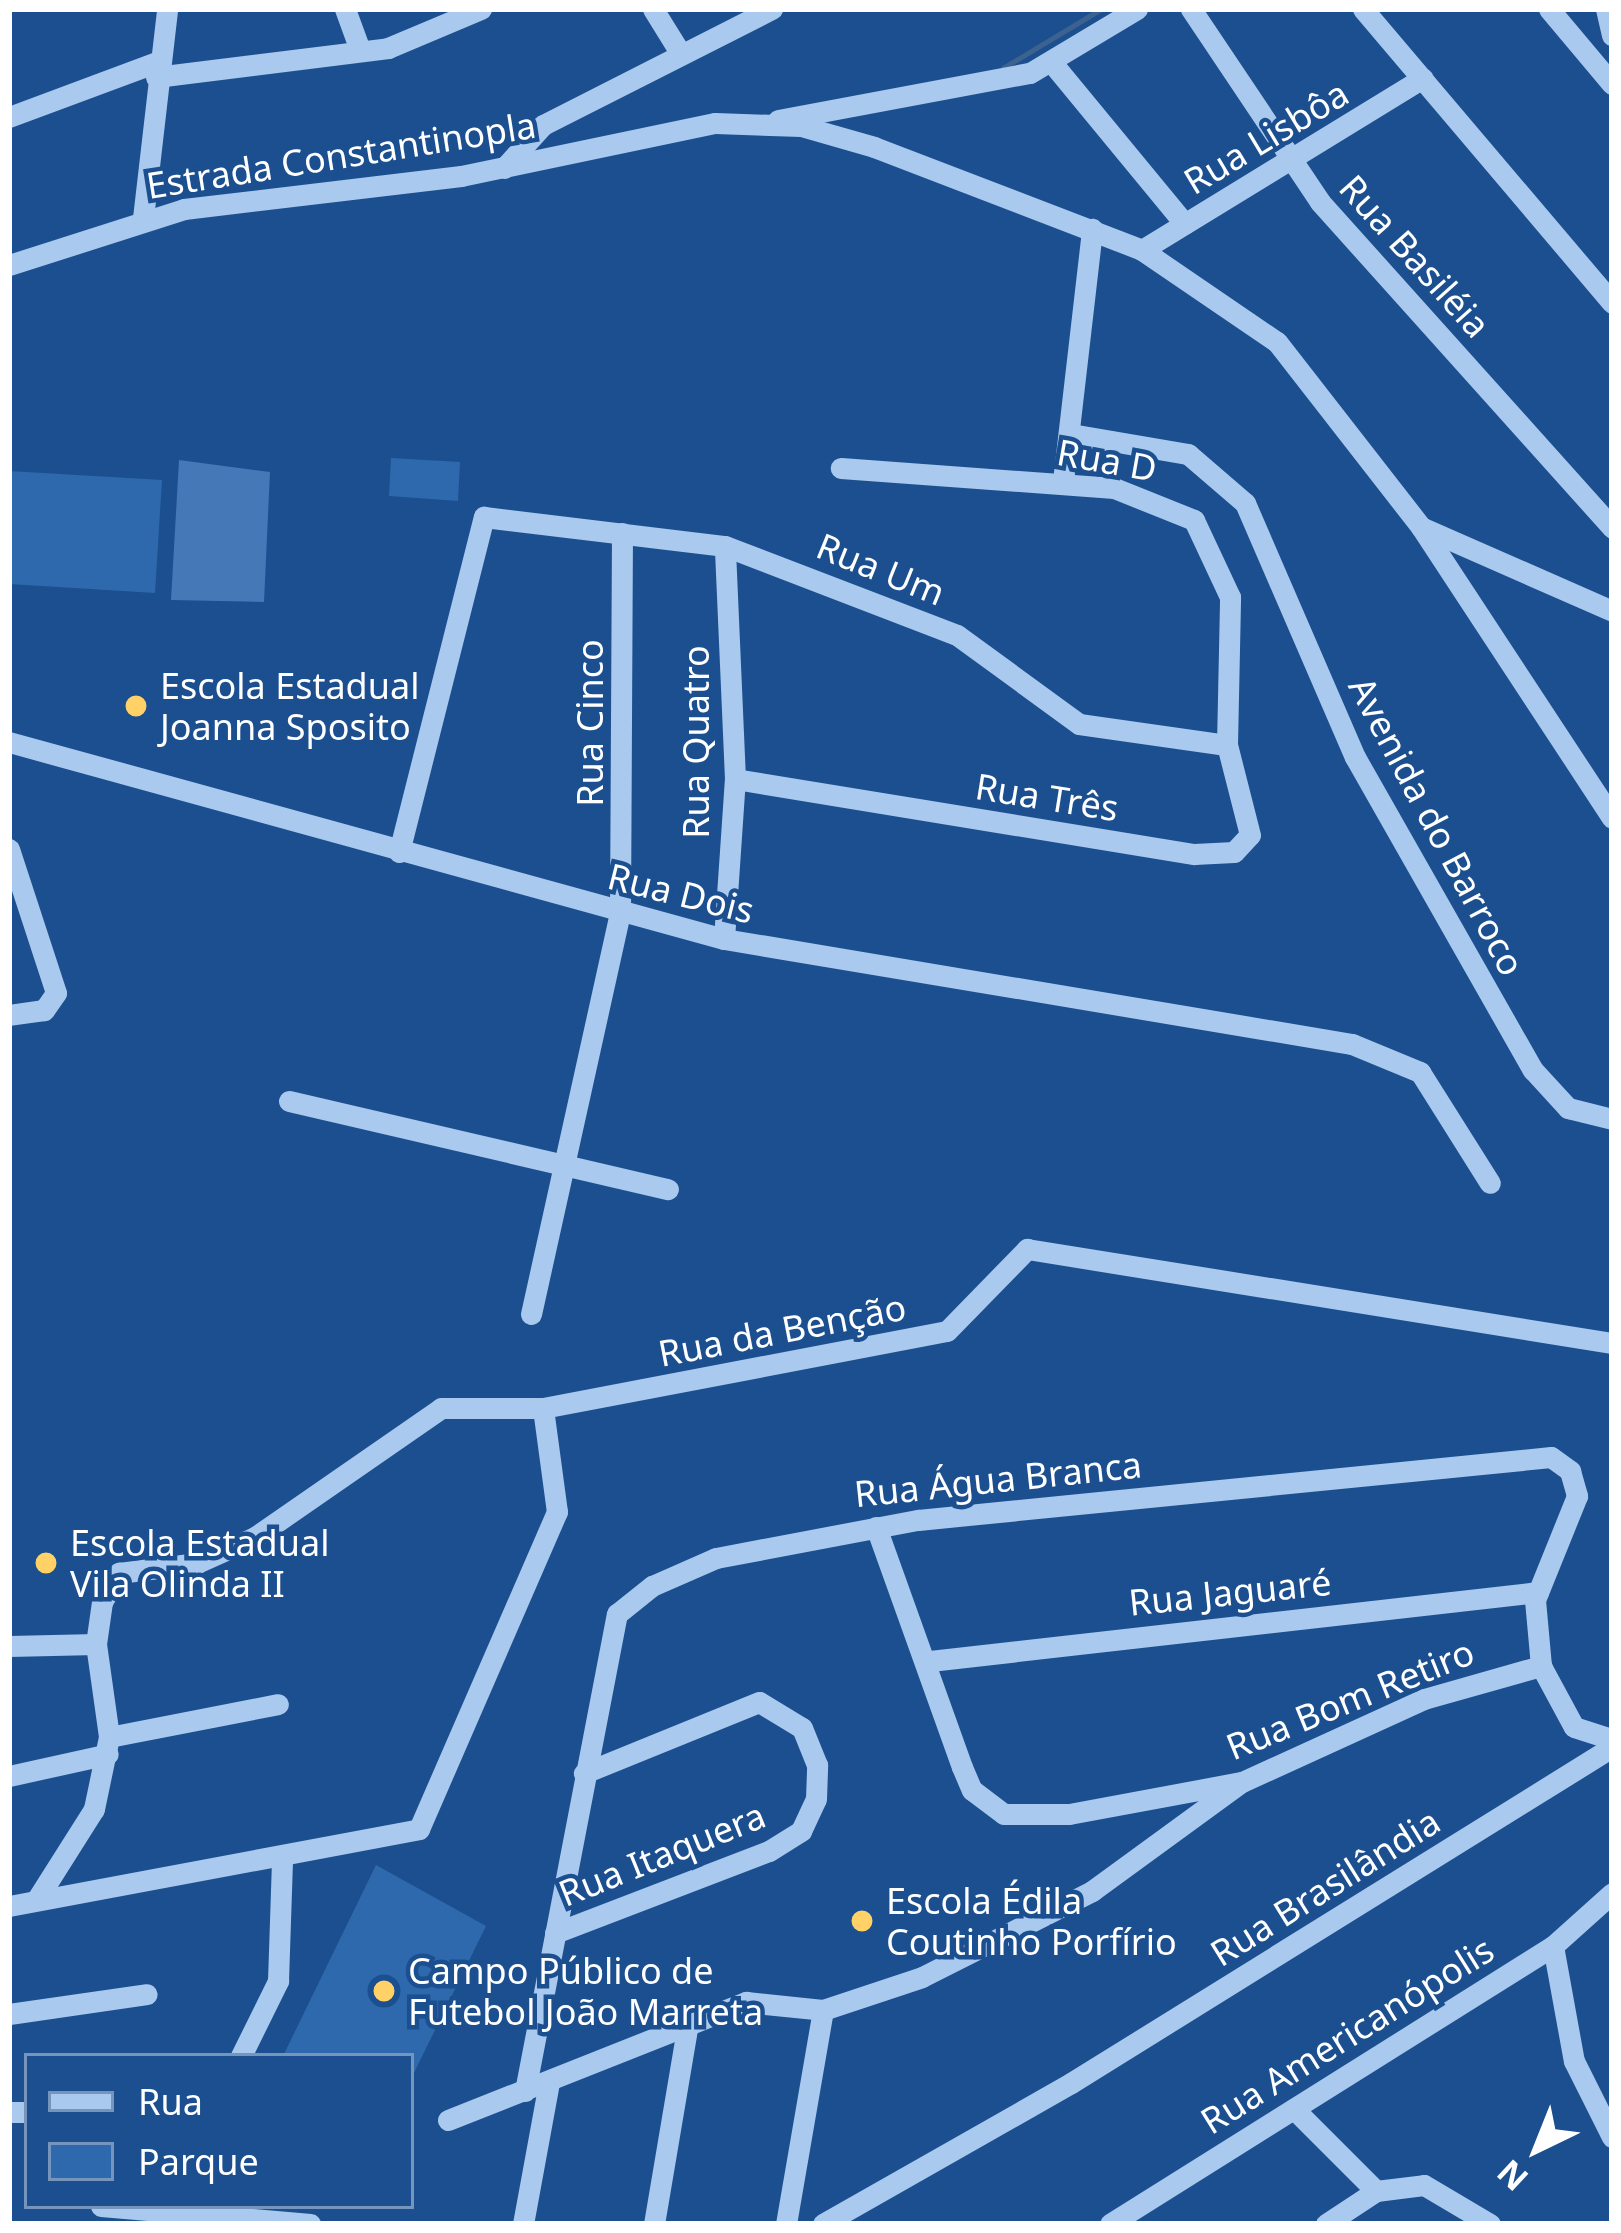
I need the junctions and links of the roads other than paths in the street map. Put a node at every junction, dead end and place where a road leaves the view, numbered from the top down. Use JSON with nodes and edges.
{"nodes":[{"id":1,"x":166,"y":9,"type":"edge"},
{"id":2,"x":345,"y":9,"type":"edge"},
{"id":3,"x":481,"y":9,"type":"edge"},
{"id":4,"x":653,"y":9,"type":"edge"},
{"id":5,"x":772,"y":9,"type":"edge"},
{"id":6,"x":1137,"y":9,"type":"edge"},
{"id":7,"x":1191,"y":9,"type":"edge"},
{"id":8,"x":1363,"y":9,"type":"edge"},
{"id":9,"x":1549,"y":9,"type":"edge"},
{"id":10,"x":1606,"y":9,"type":"edge"},
{"id":11,"x":1612,"y":35,"type":"edge"},
{"id":12,"x":360,"y":50,"type":"junction"},
{"id":13,"x":680,"y":51,"type":"junction"},
{"id":14,"x":1053,"y":64,"type":"junction"},
{"id":15,"x":157,"y":70,"type":"junction"},
{"id":16,"x":1423,"y":78,"type":"junction"},
{"id":17,"x":1612,"y":84,"type":"edge"},
{"id":18,"x":9,"y":117,"type":"edge"},
{"id":19,"x":753,"y":122,"type":"junction"},
{"id":20,"x":1296,"y":163,"type":"junction"},
{"id":21,"x":504,"y":168,"type":"junction"},
{"id":22,"x":143,"y":218,"type":"junction"},
{"id":23,"x":1185,"y":224,"type":"junction"},
{"id":24,"x":1092,"y":229,"type":"junction"},
{"id":25,"x":1142,"y":250,"type":"junction"},
{"id":26,"x":9,"y":265,"type":"edge"},
{"id":27,"x":1612,"y":303,"type":"edge"},
{"id":28,"x":1070,"y":434,"type":"junction"},
{"id":29,"x":841,"y":468,"type":"dead end"},
{"id":30,"x":1064,"y":481,"type":"junction"},
{"id":31,"x":1420,"y":527,"type":"junction"},
{"id":32,"x":1612,"y":528,"type":"edge"},
{"id":33,"x":622,"y":533,"type":"junction"},
{"id":34,"x":725,"y":546,"type":"junction"},
{"id":35,"x":1612,"y":611,"type":"edge"},
{"id":36,"x":9,"y":742,"type":"edge"},
{"id":37,"x":1227,"y":745,"type":"junction"},
{"id":38,"x":735,"y":779,"type":"junction"},
{"id":39,"x":1612,"y":818,"type":"edge"},
{"id":40,"x":9,"y":849,"type":"edge"},
{"id":41,"x":399,"y":852,"type":"junction"},
{"id":42,"x":620,"y":913,"type":"junction"},
{"id":43,"x":724,"y":939,"type":"junction"},
{"id":44,"x":9,"y":1015,"type":"edge"},
{"id":45,"x":289,"y":1101,"type":"dead end"},
{"id":46,"x":1612,"y":1119,"type":"edge"},
{"id":47,"x":565,"y":1165,"type":"junction"},
{"id":48,"x":1490,"y":1183,"type":"dead end"},
{"id":49,"x":668,"y":1189,"type":"dead end"},
{"id":50,"x":531,"y":1314,"type":"dead end"},
{"id":51,"x":1612,"y":1343,"type":"edge"},
{"id":52,"x":543,"y":1408,"type":"junction"},
{"id":53,"x":876,"y":1527,"type":"junction"},
{"id":54,"x":1538,"y":1592,"type":"junction"},
{"id":55,"x":96,"y":1644,"type":"junction"},
{"id":56,"x":9,"y":1646,"type":"edge"},
{"id":57,"x":930,"y":1661,"type":"junction"},
{"id":58,"x":1541,"y":1666,"type":"junction"},
{"id":59,"x":278,"y":1704,"type":"dead end"},
{"id":60,"x":1612,"y":1743,"type":"edge"},
{"id":61,"x":109,"y":1746,"type":"junction"},
{"id":62,"x":584,"y":1772,"type":"junction"},
{"id":63,"x":9,"y":1776,"type":"edge"},
{"id":64,"x":1242,"y":1782,"type":"junction"},
{"id":65,"x":282,"y":1859,"type":"junction"},
{"id":66,"x":1612,"y":1893,"type":"edge"},
{"id":67,"x":37,"y":1899,"type":"junction"},
{"id":68,"x":9,"y":1906,"type":"edge"},
{"id":69,"x":555,"y":1933,"type":"junction"},
{"id":70,"x":1553,"y":1946,"type":"junction"},
{"id":71,"x":146,"y":1994,"type":"dead end"},
{"id":72,"x":823,"y":2010,"type":"junction"},
{"id":73,"x":9,"y":2014,"type":"edge"},
{"id":74,"x":688,"y":2023,"type":"junction"},
{"id":75,"x":242,"y":2053,"type":"edge"},
{"id":76,"x":549,"y":2082,"type":"junction"},
{"id":77,"x":525,"y":2091,"type":"junction"},
{"id":78,"x":1294,"y":2108,"type":"junction"},
{"id":79,"x":448,"y":2120,"type":"dead end"},
{"id":80,"x":1612,"y":2137,"type":"edge"},
{"id":81,"x":1376,"y":2191,"type":"junction"},
{"id":82,"x":155,"y":2209,"type":"edge"},
{"id":83,"x":301,"y":2217,"type":"edge"},
{"id":84,"x":523,"y":2224,"type":"edge"},
{"id":85,"x":654,"y":2224,"type":"edge"},
{"id":86,"x":786,"y":2224,"type":"edge"},
{"id":87,"x":823,"y":2224,"type":"edge"},
{"id":88,"x":1110,"y":2224,"type":"edge"},
{"id":89,"x":1326,"y":2224,"type":"edge"},
{"id":90,"x":1490,"y":2224,"type":"edge"}],
"edges":[{"from":1,"to":15,"type":"street"},
{"from":2,"to":12,"type":"street"},
{"from":3,"to":12,"type":"street"},
{"from":4,"to":13,"type":"street"},
{"from":5,"to":13,"type":"street"},
{"from":6,"to":14,"type":"street"},
{"from":7,"to":20,"type":"street","name":"Rua Basiléia"},
{"from":8,"to":16,"type":"street"},
{"from":9,"to":17,"type":"street"},
{"from":10,"to":11,"type":"street"},
{"from":12,"to":15,"type":"street"},
{"from":13,"to":21,"type":"street"},
{"from":14,"to":19,"type":"street"},
{"from":14,"to":23,"type":"street"},
{"from":15,"to":18,"type":"street"},
{"from":15,"to":22,"type":"street"},
{"from":16,"to":20,"type":"street","name":"Rua Lisbôa"},
{"from":16,"to":27,"type":"street"},
{"from":19,"to":21,"type":"street","name":"Estrada Constantinopla"},
{"from":19,"to":24,"type":"street","name":"Estrada Constantinopla"},
{"from":20,"to":23,"type":"street","name":"Rua Lisbôa"},
{"from":20,"to":32,"type":"street","name":"Rua Basiléia"},
{"from":21,"to":22,"type":"street","name":"Estrada Constantinopla"},
{"from":22,"to":26,"type":"street","name":"Estrada Constantinopla"},
{"from":23,"to":25,"type":"street","name":"Rua Lisbôa"},
{"from":24,"to":25,"type":"street","name":"Estrada Constantinopla"},
{"from":24,"to":28,"type":"street"},
{"from":25,"to":31,"type":"street","name":"Estrada Constantinopla"},
{"from":28,"to":30,"type":"street"},
{"from":28,"to":46,"type":"street","name":"Avenida do Barroco"},
{"from":29,"to":30,"type":"street","name":"Rua D"},
{"from":30,"to":37,"type":"street","name":"Rua D"},
{"from":31,"to":35,"type":"street"},
{"from":31,"to":39,"type":"street","name":"Estrada Constantinopla"},
{"from":33,"to":34,"type":"street","name":"Rua Um"},
{"from":33,"to":41,"type":"street","name":"Rua Um"},
{"from":33,"to":42,"type":"street","name":"Rua Cinco"},
{"from":34,"to":37,"type":"street","name":"Rua Um"},
{"from":34,"to":38,"type":"street","name":"Rua Quatro"},
{"from":36,"to":41,"type":"street","name":"Rua Dois"},
{"from":37,"to":38,"type":"street","name":"Rua Três"},
{"from":38,"to":43,"type":"street","name":"Rua Quatro"},
{"from":40,"to":44,"type":"street"},
{"from":41,"to":42,"type":"street","name":"Rua Dois"},
{"from":42,"to":43,"type":"street","name":"Rua Dois"},
{"from":42,"to":47,"type":"street","name":"Rua Cinco"},
{"from":43,"to":48,"type":"street","name":"Rua Dois"},
{"from":45,"to":47,"type":"street"},
{"from":47,"to":49,"type":"street"},
{"from":47,"to":50,"type":"street","name":"Rua Cinco"},
{"from":51,"to":52,"type":"street","name":"Rua da Benção"},
{"from":52,"to":55,"type":"street","name":"Rua da Benção"},
{"from":52,"to":65,"type":"street"},
{"from":53,"to":54,"type":"street","name":"Rua Água Branca"},
{"from":53,"to":57,"type":"street","name":"Rua Bom Retiro"},
{"from":53,"to":62,"type":"street","name":"Rua Água Branca"},
{"from":54,"to":57,"type":"street","name":"Rua Jaguaré"},
{"from":54,"to":58,"type":"street","name":"Rua Água Branca"},
{"from":55,"to":56,"type":"street"},
{"from":55,"to":61,"type":"street"},
{"from":57,"to":64,"type":"street","name":"Rua Bom Retiro"},
{"from":58,"to":60,"type":"street","name":"Rua Água Branca"},
{"from":58,"to":64,"type":"street","name":"Rua Bom Retiro"},
{"from":59,"to":61,"type":"street"},
{"from":60,"to":87,"type":"street","name":"Rua Brasilândia"},
{"from":61,"to":63,"type":"street"},
{"from":61,"to":67,"type":"street"},
{"from":62,"to":69,"type":"street","name":"Rua Água Branca"},
{"from":62,"to":69,"type":"street","name":"Rua Itaquera"},
{"from":64,"to":72,"type":"street"},
{"from":65,"to":67,"type":"street"},
{"from":65,"to":75,"type":"street"},
{"from":66,"to":70,"type":"street","name":"Rua Americanópolis"},
{"from":67,"to":68,"type":"street"},
{"from":69,"to":77,"type":"street","name":"Rua Água Branca"},
{"from":70,"to":78,"type":"street","name":"Rua Americanópolis"},
{"from":70,"to":80,"type":"street"},
{"from":71,"to":73,"type":"street"},
{"from":72,"to":74,"type":"street"},
{"from":72,"to":86,"type":"street"},
{"from":74,"to":76,"type":"street"},
{"from":74,"to":85,"type":"street"},
{"from":76,"to":77,"type":"street"},
{"from":76,"to":84,"type":"street"},
{"from":77,"to":79,"type":"street"},
{"from":78,"to":81,"type":"street"},
{"from":78,"to":88,"type":"street","name":"Rua Americanópolis"},
{"from":81,"to":89,"type":"street"},
{"from":81,"to":90,"type":"street"},
{"from":82,"to":83,"type":"street"}]}
